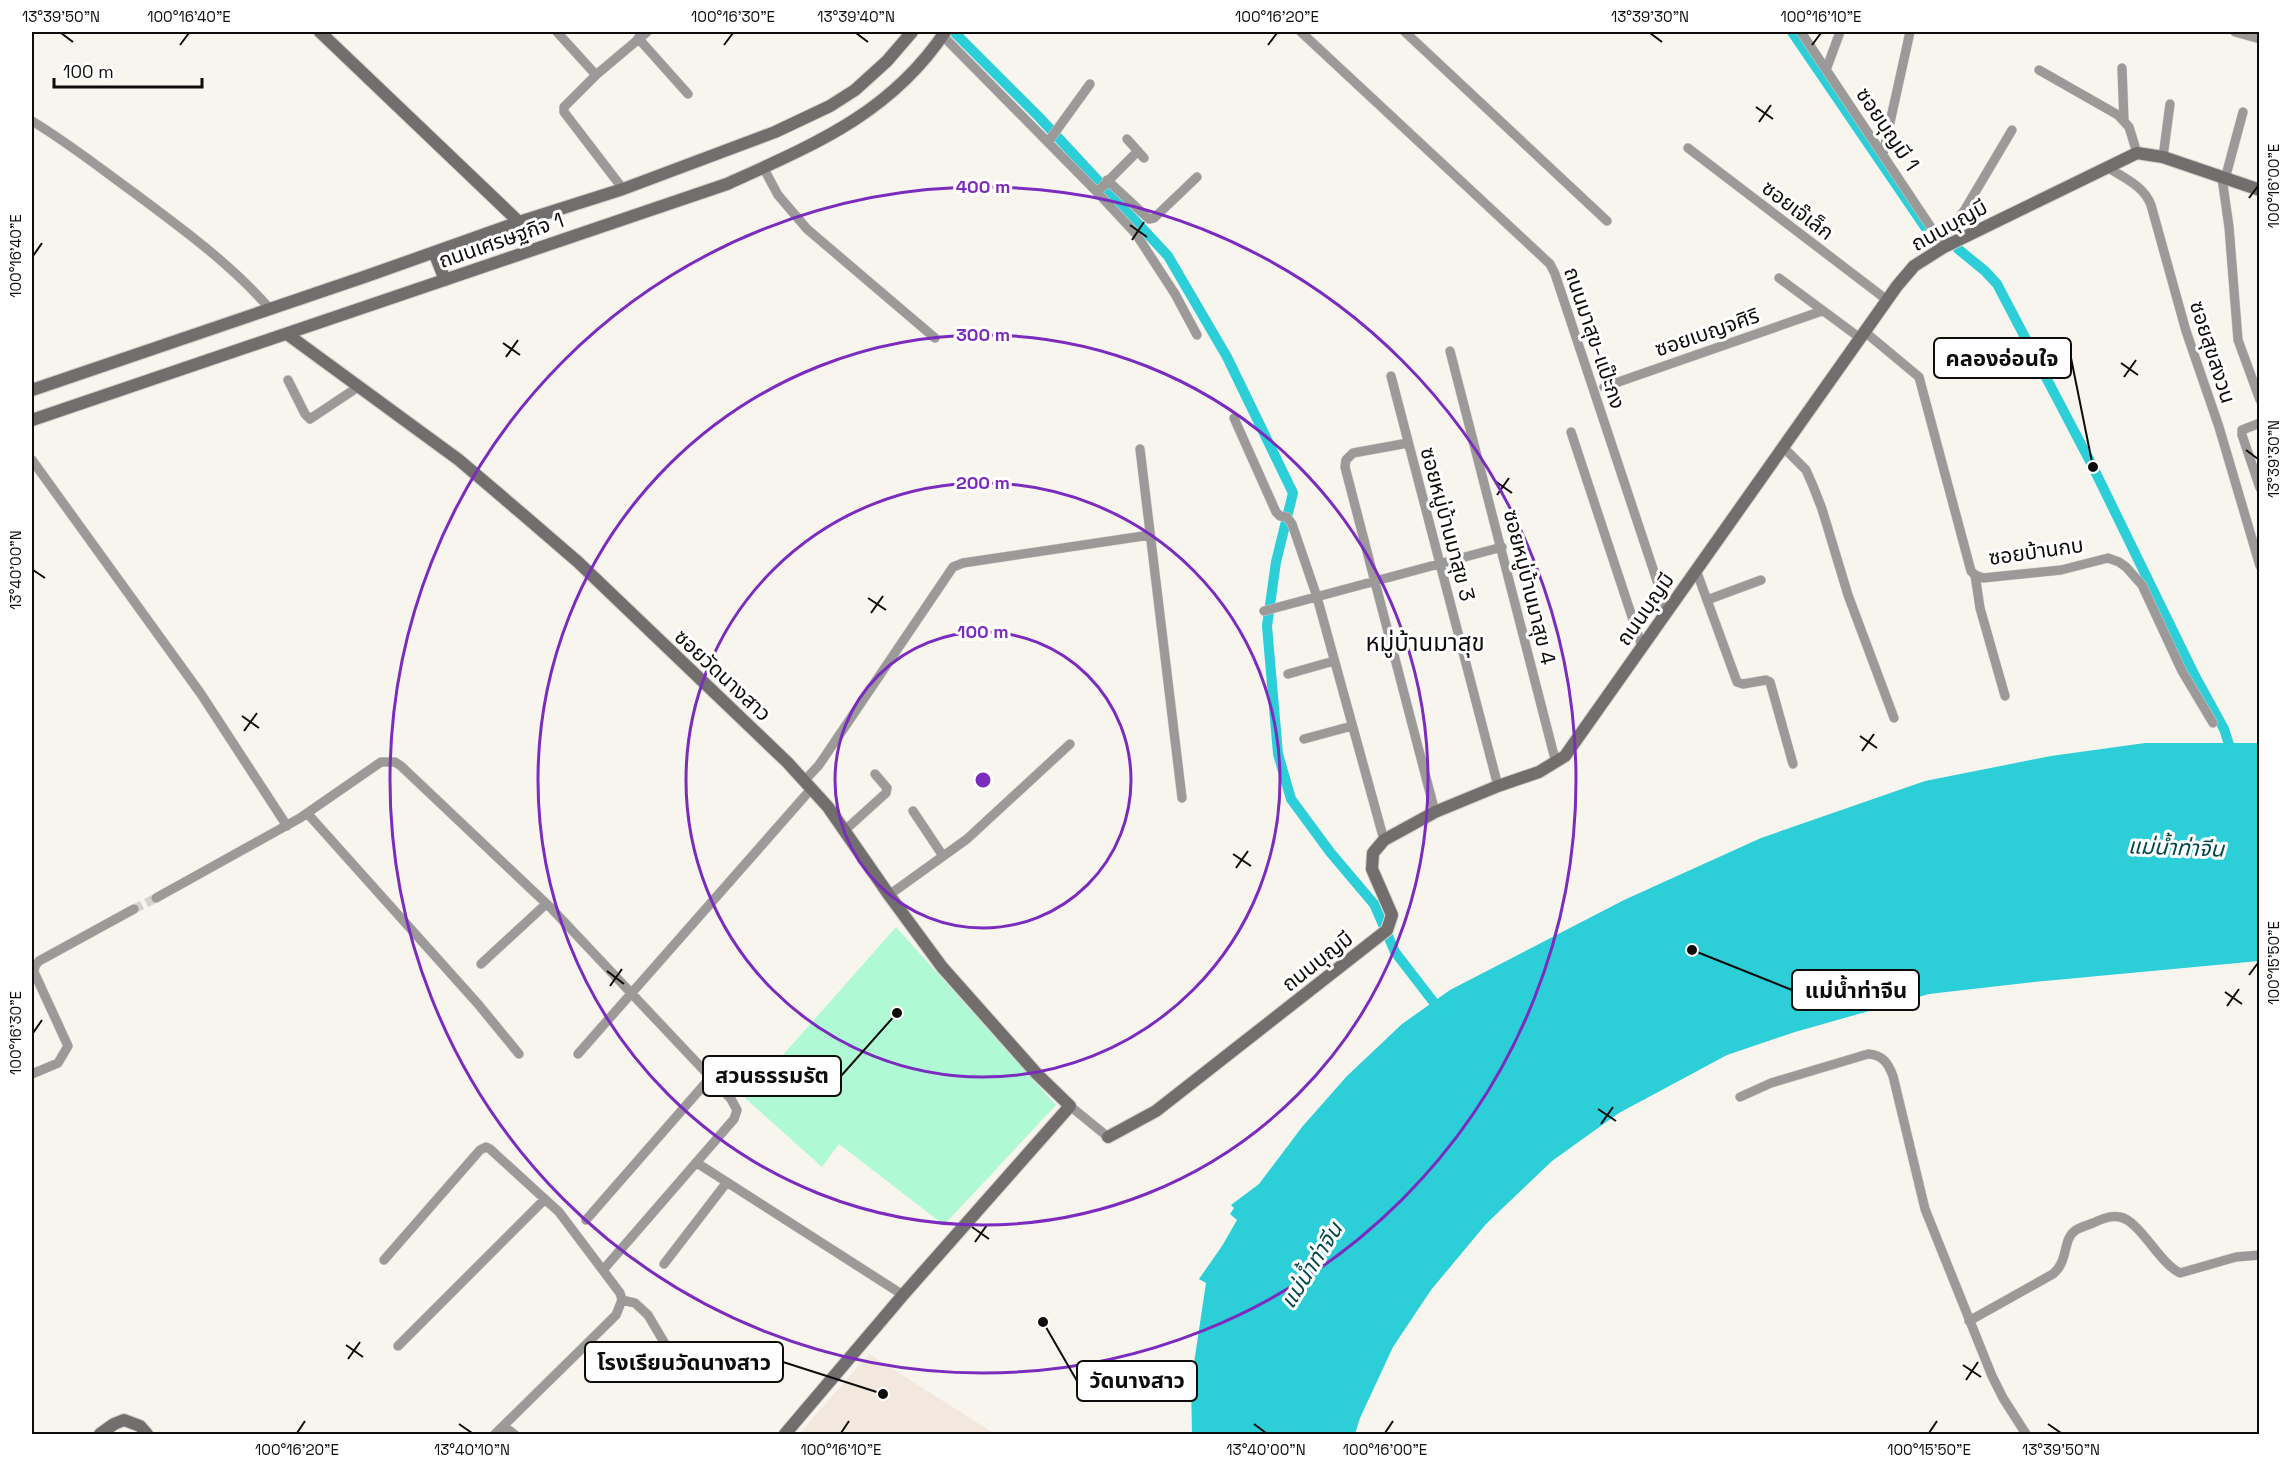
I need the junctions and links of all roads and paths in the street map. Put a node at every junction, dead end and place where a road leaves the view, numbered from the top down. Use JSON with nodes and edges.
{"nodes":[{"id":1,"x":320,"y":32,"type":"edge"},
{"id":2,"x":556,"y":32,"type":"edge"},
{"id":3,"x":647,"y":32,"type":"edge"},
{"id":4,"x":912,"y":32,"type":"edge"},
{"id":5,"x":1301,"y":32,"type":"edge"},
{"id":6,"x":1405,"y":32,"type":"edge"},
{"id":7,"x":1803,"y":32,"type":"edge"},
{"id":8,"x":1840,"y":32,"type":"edge"},
{"id":9,"x":1910,"y":32,"type":"edge"},
{"id":10,"x":2235,"y":32,"type":"edge"},
{"id":11,"x":943,"y":33,"type":"edge"},
{"id":12,"x":638,"y":38,"type":"junction"},
{"id":13,"x":2259,"y":39,"type":"edge"},
{"id":14,"x":2122,"y":68,"type":"dead end"},
{"id":15,"x":1826,"y":70,"type":"junction"},
{"id":16,"x":2039,"y":70,"type":"dead end"},
{"id":17,"x":596,"y":75,"type":"junction"},
{"id":18,"x":1090,"y":84,"type":"dead end"},
{"id":19,"x":688,"y":94,"type":"dead end"},
{"id":20,"x":2170,"y":104,"type":"dead end"},
{"id":21,"x":2243,"y":112,"type":"dead end"},
{"id":22,"x":32,"y":121,"type":"edge"},
{"id":23,"x":2124,"y":121,"type":"junction"},
{"id":24,"x":2012,"y":130,"type":"dead end"},
{"id":25,"x":1127,"y":139,"type":"dead end"},
{"id":26,"x":1048,"y":142,"type":"junction"},
{"id":27,"x":1688,"y":148,"type":"dead end"},
{"id":28,"x":2137,"y":153,"type":"junction"},
{"id":29,"x":1883,"y":154,"type":"junction"},
{"id":30,"x":2163,"y":157,"type":"junction"},
{"id":31,"x":763,"y":167,"type":"junction"},
{"id":32,"x":2107,"y":167,"type":"junction"},
{"id":33,"x":1197,"y":177,"type":"dead end"},
{"id":34,"x":2224,"y":178,"type":"junction"},
{"id":35,"x":1107,"y":180,"type":"junction"},
{"id":36,"x":623,"y":189,"type":"junction"},
{"id":37,"x":2259,"y":190,"type":"edge"},
{"id":38,"x":1097,"y":192,"type":"junction"},
{"id":39,"x":1607,"y":221,"type":"dead end"},
{"id":40,"x":519,"y":222,"type":"junction"},
{"id":41,"x":1942,"y":244,"type":"junction"},
{"id":42,"x":434,"y":252,"type":"junction"},
{"id":43,"x":1779,"y":278,"type":"dead end"},
{"id":44,"x":445,"y":280,"type":"junction"},
{"id":45,"x":1887,"y":300,"type":"junction"},
{"id":46,"x":270,"y":309,"type":"junction"},
{"id":47,"x":1822,"y":311,"type":"junction"},
{"id":48,"x":287,"y":334,"type":"junction"},
{"id":49,"x":1197,"y":335,"type":"dead end"},
{"id":50,"x":1863,"y":335,"type":"junction"},
{"id":51,"x":935,"y":338,"type":"dead end"},
{"id":52,"x":1450,"y":351,"type":"dead end"},
{"id":53,"x":1391,"y":376,"type":"dead end"},
{"id":54,"x":288,"y":380,"type":"dead end"},
{"id":55,"x":358,"y":387,"type":"junction"},
{"id":56,"x":1604,"y":387,"type":"dead end"},
{"id":57,"x":32,"y":390,"type":"edge"},
{"id":58,"x":2259,"y":400,"type":"edge"},
{"id":59,"x":1234,"y":418,"type":"dead end"},
{"id":60,"x":32,"y":420,"type":"edge"},
{"id":61,"x":2259,"y":423,"type":"edge"},
{"id":62,"x":1571,"y":432,"type":"dead end"},
{"id":63,"x":1408,"y":443,"type":"junction"},
{"id":64,"x":1783,"y":447,"type":"junction"},
{"id":65,"x":1140,"y":449,"type":"dead end"},
{"id":66,"x":32,"y":460,"type":"edge"},
{"id":67,"x":2259,"y":488,"type":"edge"},
{"id":68,"x":1150,"y":535,"type":"junction"},
{"id":69,"x":1502,"y":547,"type":"junction"},
{"id":70,"x":1440,"y":564,"type":"junction"},
{"id":71,"x":2259,"y":566,"type":"edge"},
{"id":72,"x":1696,"y":570,"type":"junction"},
{"id":73,"x":1975,"y":575,"type":"junction"},
{"id":74,"x":1761,"y":580,"type":"dead end"},
{"id":75,"x":1376,"y":581,"type":"junction"},
{"id":76,"x":1317,"y":597,"type":"junction"},
{"id":77,"x":1707,"y":600,"type":"junction"},
{"id":78,"x":1264,"y":611,"type":"dead end"},
{"id":79,"x":1667,"y":611,"type":"junction"},
{"id":80,"x":1642,"y":646,"type":"junction"},
{"id":81,"x":1334,"y":661,"type":"junction"},
{"id":82,"x":1288,"y":674,"type":"dead end"},
{"id":83,"x":2005,"y":696,"type":"dead end"},
{"id":84,"x":1894,"y":718,"type":"dead end"},
{"id":85,"x":2213,"y":723,"type":"dead end"},
{"id":86,"x":1352,"y":726,"type":"junction"},
{"id":87,"x":1304,"y":739,"type":"dead end"},
{"id":88,"x":1070,"y":744,"type":"dead end"},
{"id":89,"x":1556,"y":763,"type":"junction"},
{"id":90,"x":1793,"y":764,"type":"dead end"},
{"id":91,"x":875,"y":774,"type":"dead end"},
{"id":92,"x":809,"y":784,"type":"junction"},
{"id":93,"x":1498,"y":786,"type":"junction"},
{"id":94,"x":1182,"y":798,"type":"dead end"},
{"id":95,"x":913,"y":812,"type":"dead end"},
{"id":96,"x":1435,"y":812,"type":"junction"},
{"id":97,"x":307,"y":813,"type":"junction"},
{"id":98,"x":287,"y":826,"type":"junction"},
{"id":99,"x":844,"y":831,"type":"junction"},
{"id":100,"x":1384,"y":840,"type":"junction"},
{"id":101,"x":943,"y":856,"type":"junction"},
{"id":102,"x":889,"y":895,"type":"junction"},
{"id":103,"x":156,"y":898,"type":"tunnel mouth"},
{"id":104,"x":546,"y":904,"type":"junction"},
{"id":105,"x":134,"y":909,"type":"tunnel mouth"},
{"id":106,"x":481,"y":964,"type":"dead end"},
{"id":107,"x":34,"y":977,"type":"edge"},
{"id":108,"x":631,"y":994,"type":"junction"},
{"id":109,"x":519,"y":1054,"type":"dead end"},
{"id":110,"x":578,"y":1054,"type":"dead end"},
{"id":111,"x":32,"y":1074,"type":"edge"},
{"id":112,"x":710,"y":1078,"type":"junction"},
{"id":113,"x":1740,"y":1097,"type":"dead end"},
{"id":114,"x":1070,"y":1106,"type":"junction"},
{"id":115,"x":1108,"y":1137,"type":"joint"},
{"id":116,"x":697,"y":1163,"type":"junction"},
{"id":117,"x":727,"y":1182,"type":"junction"},
{"id":118,"x":545,"y":1199,"type":"junction"},
{"id":119,"x":586,"y":1220,"type":"dead end"},
{"id":120,"x":2259,"y":1255,"type":"edge"},
{"id":121,"x":384,"y":1260,"type":"dead end"},
{"id":122,"x":664,"y":1264,"type":"dead end"},
{"id":123,"x":603,"y":1270,"type":"junction"},
{"id":124,"x":903,"y":1295,"type":"junction"},
{"id":125,"x":622,"y":1300,"type":"junction"},
{"id":126,"x":1969,"y":1321,"type":"junction"},
{"id":127,"x":398,"y":1346,"type":"dead end"},
{"id":128,"x":684,"y":1376,"type":"dead end"},
{"id":129,"x":504,"y":1426,"type":"junction"},
{"id":130,"x":100,"y":1434,"type":"edge"},
{"id":131,"x":147,"y":1434,"type":"edge"},
{"id":132,"x":495,"y":1434,"type":"edge"},
{"id":133,"x":514,"y":1434,"type":"edge"},
{"id":134,"x":785,"y":1434,"type":"edge"},
{"id":135,"x":2026,"y":1434,"type":"edge"}],
"edges":[{"from":1,"to":40,"type":"street"},
{"from":2,"to":17,"type":"street"},
{"from":3,"to":12,"type":"street"},
{"from":4,"to":36,"type":"street","name":"ถนนเศรษฐกิจ 1"},
{"from":5,"to":79,"type":"street","name":"ถนนมาสุข-แป๊ะกง"},
{"from":6,"to":39,"type":"street"},
{"from":7,"to":15,"type":"street","name":"ซอยบุญมี 1"},
{"from":8,"to":15,"type":"street"},
{"from":9,"to":29,"type":"street"},
{"from":10,"to":13,"type":"street"},
{"from":11,"to":26,"type":"street"},
{"from":11,"to":31,"type":"street","name":"ถนนเศรษฐกิจ 1"},
{"from":12,"to":17,"type":"street"},
{"from":12,"to":19,"type":"street"},
{"from":14,"to":23,"type":"street"},
{"from":15,"to":29,"type":"street","name":"ซอยบุญมี 1"},
{"from":16,"to":23,"type":"street"},
{"from":17,"to":36,"type":"street"},
{"from":18,"to":26,"type":"street"},
{"from":20,"to":30,"type":"street"},
{"from":21,"to":34,"type":"street"},
{"from":22,"to":46,"type":"street"},
{"from":23,"to":28,"type":"street"},
{"from":24,"to":41,"type":"street"},
{"from":25,"to":35,"type":"street"},
{"from":26,"to":38,"type":"street"},
{"from":27,"to":45,"type":"street","name":"ซอยเจ๊เล็ก"},
{"from":28,"to":30,"type":"street"},
{"from":28,"to":32,"type":"street","name":"ถนนบุญมี"},
{"from":29,"to":41,"type":"street","name":"ซอยบุญมี 1"},
{"from":30,"to":34,"type":"street"},
{"from":31,"to":44,"type":"street","name":"ถนนเศรษฐกิจ 1"},
{"from":31,"to":51,"type":"street"},
{"from":32,"to":41,"type":"street","name":"ถนนบุญมี"},
{"from":32,"to":71,"type":"street","name":"ซอยสุขสงวน"},
{"from":33,"to":35,"type":"street"},
{"from":34,"to":37,"type":"street"},
{"from":34,"to":58,"type":"street"},
{"from":35,"to":38,"type":"street"},
{"from":36,"to":40,"type":"street","name":"ถนนเศรษฐกิจ 1"},
{"from":38,"to":49,"type":"street"},
{"from":40,"to":42,"type":"street","name":"ถนนเศรษฐกิจ 1"},
{"from":41,"to":45,"type":"street","name":"ถนนบุญมี"},
{"from":42,"to":44,"type":"street"},
{"from":42,"to":46,"type":"street","name":"ถนนเศรษฐกิจ 1"},
{"from":43,"to":47,"type":"street"},
{"from":44,"to":48,"type":"street","name":"ถนนเศรษฐกิจ 1"},
{"from":45,"to":50,"type":"street","name":"ถนนบุญมี"},
{"from":46,"to":57,"type":"street","name":"ถนนเศรษฐกิจ 1"},
{"from":47,"to":50,"type":"street"},
{"from":47,"to":56,"type":"street","name":"ซอยเบญจศิริ"},
{"from":48,"to":55,"type":"street","name":"ซอยวัดนางสาว"},
{"from":48,"to":60,"type":"street","name":"ถนนเศรษฐกิจ 1"},
{"from":50,"to":64,"type":"street","name":"ถนนบุญมี"},
{"from":50,"to":73,"type":"street","name":"ซอยบ้านกบ"},
{"from":52,"to":69,"type":"street","name":"ซอยหมู่บ้านมาสุข 4"},
{"from":53,"to":63,"type":"street","name":"ซอยหมู่บ้านมาสุข 3"},
{"from":54,"to":55,"type":"street"},
{"from":55,"to":92,"type":"street","name":"ซอยวัดนางสาว"},
{"from":59,"to":76,"type":"street"},
{"from":61,"to":67,"type":"street"},
{"from":62,"to":80,"type":"street"},
{"from":63,"to":70,"type":"street","name":"ซอยหมู่บ้านมาสุข 3"},
{"from":63,"to":75,"type":"street"},
{"from":64,"to":72,"type":"street","name":"ถนนบุญมี"},
{"from":64,"to":84,"type":"street"},
{"from":65,"to":68,"type":"street"},
{"from":66,"to":98,"type":"street"},
{"from":68,"to":92,"type":"street"},
{"from":68,"to":94,"type":"street"},
{"from":69,"to":70,"type":"street"},
{"from":69,"to":89,"type":"street","name":"ซอยหมู่บ้านมาสุข 4"},
{"from":70,"to":75,"type":"street"},
{"from":70,"to":93,"type":"street","name":"ซอยหมู่บ้านมาสุข 3"},
{"from":72,"to":77,"type":"street"},
{"from":72,"to":79,"type":"street","name":"ถนนบุญมี"},
{"from":73,"to":83,"type":"street"},
{"from":73,"to":85,"type":"street","name":"ซอยบ้านกบ"},
{"from":74,"to":77,"type":"street"},
{"from":75,"to":76,"type":"street"},
{"from":75,"to":96,"type":"street"},
{"from":76,"to":78,"type":"street"},
{"from":76,"to":81,"type":"street"},
{"from":77,"to":90,"type":"street"},
{"from":79,"to":80,"type":"street","name":"ถนนบุญมี"},
{"from":80,"to":89,"type":"street","name":"ถนนบุญมี"},
{"from":81,"to":82,"type":"street"},
{"from":81,"to":86,"type":"street"},
{"from":86,"to":87,"type":"street"},
{"from":86,"to":100,"type":"street"},
{"from":88,"to":101,"type":"street"},
{"from":89,"to":93,"type":"street","name":"ถนนบุญมี"},
{"from":91,"to":99,"type":"street"},
{"from":92,"to":99,"type":"street","name":"ซอยวัดนางสาว"},
{"from":92,"to":108,"type":"street"},
{"from":93,"to":96,"type":"street","name":"ถนนบุญมี"},
{"from":95,"to":101,"type":"street"},
{"from":96,"to":100,"type":"street","name":"ถนนบุญมี"},
{"from":97,"to":98,"type":"street"},
{"from":97,"to":104,"type":"street"},
{"from":97,"to":109,"type":"street"},
{"from":98,"to":103,"type":"street"},
{"from":99,"to":102,"type":"street","name":"ซอยวัดนางสาว"},
{"from":100,"to":115,"type":"street","name":"ถนนบุญมี"},
{"from":101,"to":102,"type":"street"},
{"from":102,"to":114,"type":"street","name":"ซอยวัดนางสาว"},
{"from":104,"to":106,"type":"street"},
{"from":104,"to":108,"type":"street"},
{"from":105,"to":107,"type":"street"},
{"from":107,"to":111,"type":"street"},
{"from":108,"to":110,"type":"street"},
{"from":108,"to":112,"type":"street"},
{"from":112,"to":116,"type":"street"},
{"from":112,"to":119,"type":"street"},
{"from":113,"to":126,"type":"street"},
{"from":114,"to":115,"type":"street"},
{"from":114,"to":124,"type":"street"},
{"from":116,"to":117,"type":"street"},
{"from":116,"to":123,"type":"street"},
{"from":117,"to":122,"type":"street"},
{"from":117,"to":124,"type":"street"},
{"from":118,"to":121,"type":"street"},
{"from":118,"to":123,"type":"street"},
{"from":118,"to":127,"type":"street"},
{"from":120,"to":126,"type":"street"},
{"from":123,"to":125,"type":"street"},
{"from":124,"to":134,"type":"street"},
{"from":125,"to":128,"type":"street"},
{"from":125,"to":129,"type":"street"},
{"from":126,"to":135,"type":"street"},
{"from":129,"to":132,"type":"street"},
{"from":129,"to":133,"type":"street"},
{"from":130,"to":131,"type":"street"}]}
